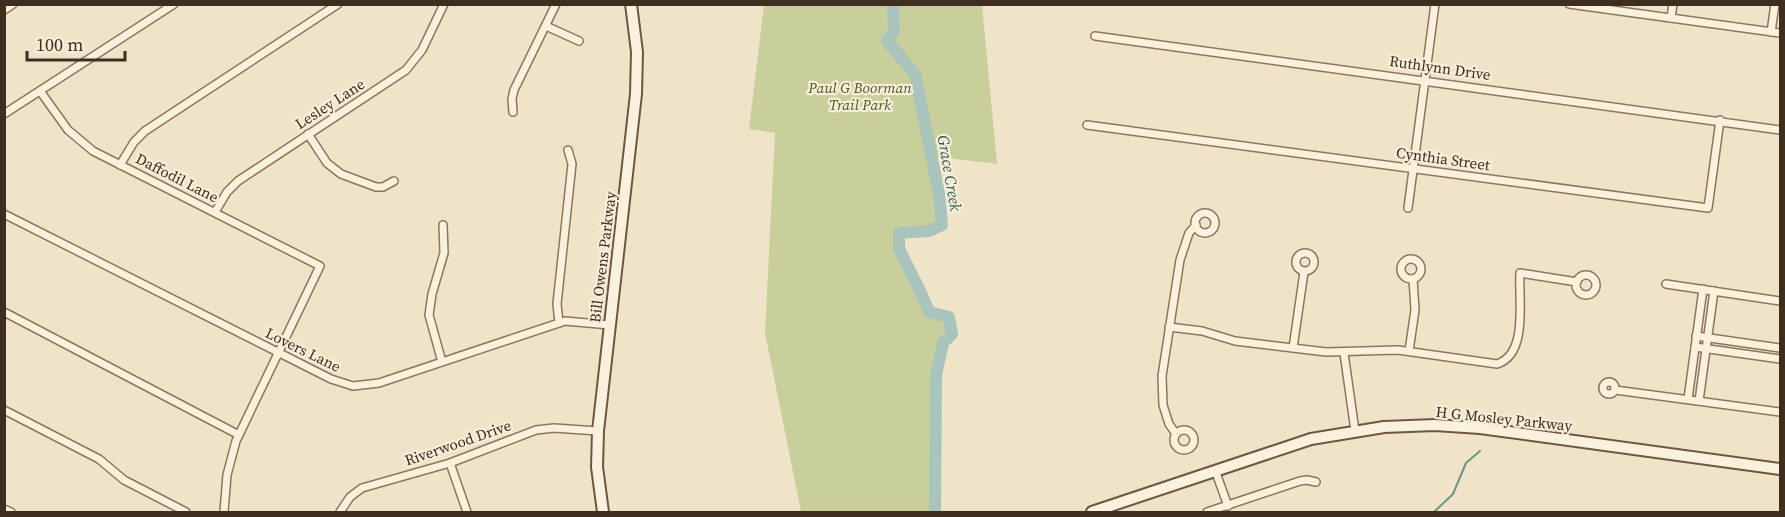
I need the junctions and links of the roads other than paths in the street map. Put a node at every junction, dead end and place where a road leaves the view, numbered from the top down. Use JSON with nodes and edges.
{"nodes":[{"id":1,"x":13,"y":4,"type":"edge"},
{"id":2,"x":174,"y":4,"type":"edge"},
{"id":3,"x":338,"y":4,"type":"edge"},
{"id":4,"x":444,"y":4,"type":"edge"},
{"id":5,"x":556,"y":4,"type":"edge"},
{"id":6,"x":631,"y":4,"type":"edge"},
{"id":7,"x":1436,"y":4,"type":"edge"},
{"id":8,"x":1569,"y":4,"type":"edge"},
{"id":9,"x":1673,"y":4,"type":"edge"},
{"id":10,"x":1775,"y":4,"type":"edge"},
{"id":11,"x":1575,"y":5,"type":"edge"},
{"id":12,"x":4,"y":10,"type":"edge"},
{"id":13,"x":1671,"y":18,"type":"junction"},
{"id":14,"x":546,"y":26,"type":"junction"},
{"id":15,"x":1771,"y":32,"type":"junction"},
{"id":16,"x":1780,"y":33,"type":"edge"},
{"id":17,"x":1095,"y":36,"type":"dead end"},
{"id":18,"x":579,"y":41,"type":"dead end"},
{"id":19,"x":1426,"y":80,"type":"junction"},
{"id":20,"x":40,"y":91,"type":"junction"},
{"id":21,"x":513,"y":112,"type":"dead end"},
{"id":22,"x":4,"y":114,"type":"edge"},
{"id":23,"x":1720,"y":120,"type":"junction"},
{"id":24,"x":1087,"y":125,"type":"dead end"},
{"id":25,"x":1780,"y":129,"type":"edge"},
{"id":26,"x":308,"y":134,"type":"junction"},
{"id":27,"x":568,"y":150,"type":"dead end"},
{"id":28,"x":120,"y":165,"type":"junction"},
{"id":29,"x":1413,"y":169,"type":"junction"},
{"id":30,"x":394,"y":181,"type":"dead end"},
{"id":31,"x":1408,"y":208,"type":"dead end"},
{"id":32,"x":215,"y":212,"type":"junction"},
{"id":33,"x":4,"y":214,"type":"edge"},
{"id":34,"x":443,"y":225,"type":"dead end"},
{"id":35,"x":1196,"y":225,"type":"dead end"},
{"id":36,"x":1304,"y":272,"type":"dead end"},
{"id":37,"x":1413,"y":279,"type":"dead end"},
{"id":38,"x":1576,"y":282,"type":"dead end"},
{"id":39,"x":1666,"y":284,"type":"dead end"},
{"id":40,"x":1702,"y":289,"type":"junction"},
{"id":41,"x":1714,"y":291,"type":"junction"},
{"id":42,"x":1780,"y":301,"type":"edge"},
{"id":43,"x":4,"y":312,"type":"edge"},
{"id":44,"x":559,"y":323,"type":"junction"},
{"id":45,"x":610,"y":325,"type":"junction"},
{"id":46,"x":1169,"y":327,"type":"junction"},
{"id":47,"x":1696,"y":336,"type":"junction"},
{"id":48,"x":1708,"y":338,"type":"junction"},
{"id":49,"x":1695,"y":347,"type":"junction"},
{"id":50,"x":1293,"y":348,"type":"junction"},
{"id":51,"x":1780,"y":348,"type":"edge"},
{"id":52,"x":1707,"y":349,"type":"junction"},
{"id":53,"x":1409,"y":351,"type":"junction"},
{"id":54,"x":279,"y":352,"type":"junction"},
{"id":55,"x":1344,"y":353,"type":"junction"},
{"id":56,"x":1780,"y":359,"type":"edge"},
{"id":57,"x":442,"y":362,"type":"junction"},
{"id":58,"x":1615,"y":390,"type":"dead end"},
{"id":59,"x":1688,"y":399,"type":"junction"},
{"id":60,"x":1700,"y":401,"type":"junction"},
{"id":61,"x":4,"y":410,"type":"edge"},
{"id":62,"x":1780,"y":412,"type":"edge"},
{"id":63,"x":598,"y":431,"type":"junction"},
{"id":64,"x":1355,"y":431,"type":"junction"},
{"id":65,"x":1176,"y":434,"type":"dead end"},
{"id":66,"x":239,"y":435,"type":"junction"},
{"id":67,"x":450,"y":463,"type":"junction"},
{"id":68,"x":1780,"y":469,"type":"edge"},
{"id":69,"x":1215,"y":470,"type":"junction"},
{"id":70,"x":1316,"y":482,"type":"dead end"},
{"id":71,"x":1228,"y":506,"type":"junction"},
{"id":72,"x":4,"y":509,"type":"edge"},
{"id":73,"x":11,"y":513,"type":"edge"},
{"id":74,"x":186,"y":513,"type":"edge"},
{"id":75,"x":224,"y":513,"type":"edge"},
{"id":76,"x":340,"y":513,"type":"edge"},
{"id":77,"x":467,"y":513,"type":"edge"},
{"id":78,"x":603,"y":513,"type":"edge"},
{"id":79,"x":1092,"y":513,"type":"edge"},
{"id":80,"x":1207,"y":513,"type":"edge"}],
"edges":[{"from":1,"to":12,"type":"street"},
{"from":2,"to":20,"type":"street"},
{"from":3,"to":28,"type":"street"},
{"from":4,"to":26,"type":"street","name":"Lesley Lane"},
{"from":5,"to":14,"type":"street"},
{"from":6,"to":45,"type":"main road","name":"Bill Owens Parkway"},
{"from":7,"to":19,"type":"street"},
{"from":8,"to":11,"type":"street"},
{"from":9,"to":13,"type":"street"},
{"from":10,"to":15,"type":"street"},
{"from":11,"to":13,"type":"street"},
{"from":13,"to":15,"type":"street"},
{"from":14,"to":18,"type":"street"},
{"from":14,"to":21,"type":"street"},
{"from":15,"to":16,"type":"street"},
{"from":17,"to":19,"type":"street","name":"Ruthlynn Drive"},
{"from":19,"to":23,"type":"street","name":"Ruthlynn Drive"},
{"from":19,"to":29,"type":"street"},
{"from":20,"to":22,"type":"street"},
{"from":20,"to":28,"type":"street","name":"Daffodil Lane"},
{"from":23,"to":25,"type":"street","name":"Ruthlynn Drive"},
{"from":23,"to":29,"type":"street","name":"Cynthia Street"},
{"from":24,"to":29,"type":"street","name":"Cynthia Street"},
{"from":26,"to":30,"type":"street"},
{"from":26,"to":32,"type":"street","name":"Lesley Lane"},
{"from":27,"to":44,"type":"street"},
{"from":28,"to":32,"type":"street","name":"Daffodil Lane"},
{"from":29,"to":31,"type":"street"},
{"from":32,"to":54,"type":"street","name":"Daffodil Lane"},
{"from":33,"to":54,"type":"street","name":"Lovers Lane"},
{"from":34,"to":57,"type":"street"},
{"from":35,"to":46,"type":"street"},
{"from":36,"to":50,"type":"street"},
{"from":37,"to":53,"type":"street"},
{"from":38,"to":53,"type":"street"},
{"from":39,"to":40,"type":"street"},
{"from":40,"to":41,"type":"street"},
{"from":40,"to":47,"type":"street"},
{"from":41,"to":42,"type":"street"},
{"from":41,"to":48,"type":"street"},
{"from":43,"to":66,"type":"street"},
{"from":44,"to":45,"type":"street","name":"Lovers Lane"},
{"from":44,"to":57,"type":"street","name":"Lovers Lane"},
{"from":45,"to":63,"type":"main road","name":"Bill Owens Parkway"},
{"from":46,"to":50,"type":"street"},
{"from":46,"to":65,"type":"street"},
{"from":47,"to":48,"type":"street"},
{"from":47,"to":49,"type":"street"},
{"from":48,"to":51,"type":"street"},
{"from":48,"to":52,"type":"street"},
{"from":49,"to":52,"type":"street"},
{"from":49,"to":59,"type":"street"},
{"from":50,"to":55,"type":"street"},
{"from":52,"to":56,"type":"street"},
{"from":52,"to":60,"type":"street"},
{"from":53,"to":55,"type":"street"},
{"from":54,"to":57,"type":"street","name":"Lovers Lane"},
{"from":54,"to":66,"type":"street"},
{"from":55,"to":64,"type":"street"},
{"from":58,"to":59,"type":"street"},
{"from":59,"to":60,"type":"street"},
{"from":60,"to":62,"type":"street"},
{"from":61,"to":74,"type":"street"},
{"from":63,"to":67,"type":"street","name":"Riverwood Drive"},
{"from":63,"to":78,"type":"main road","name":"Bill Owens Parkway"},
{"from":64,"to":68,"type":"main road","name":"H G Mosley Parkway"},
{"from":64,"to":69,"type":"main road","name":"H G Mosley Parkway"},
{"from":66,"to":75,"type":"street"},
{"from":67,"to":76,"type":"street","name":"Riverwood Drive"},
{"from":67,"to":77,"type":"street"},
{"from":69,"to":71,"type":"street"},
{"from":69,"to":79,"type":"main road","name":"H G Mosley Parkway"},
{"from":70,"to":71,"type":"street"},
{"from":71,"to":80,"type":"street"},
{"from":72,"to":73,"type":"street"}]}
